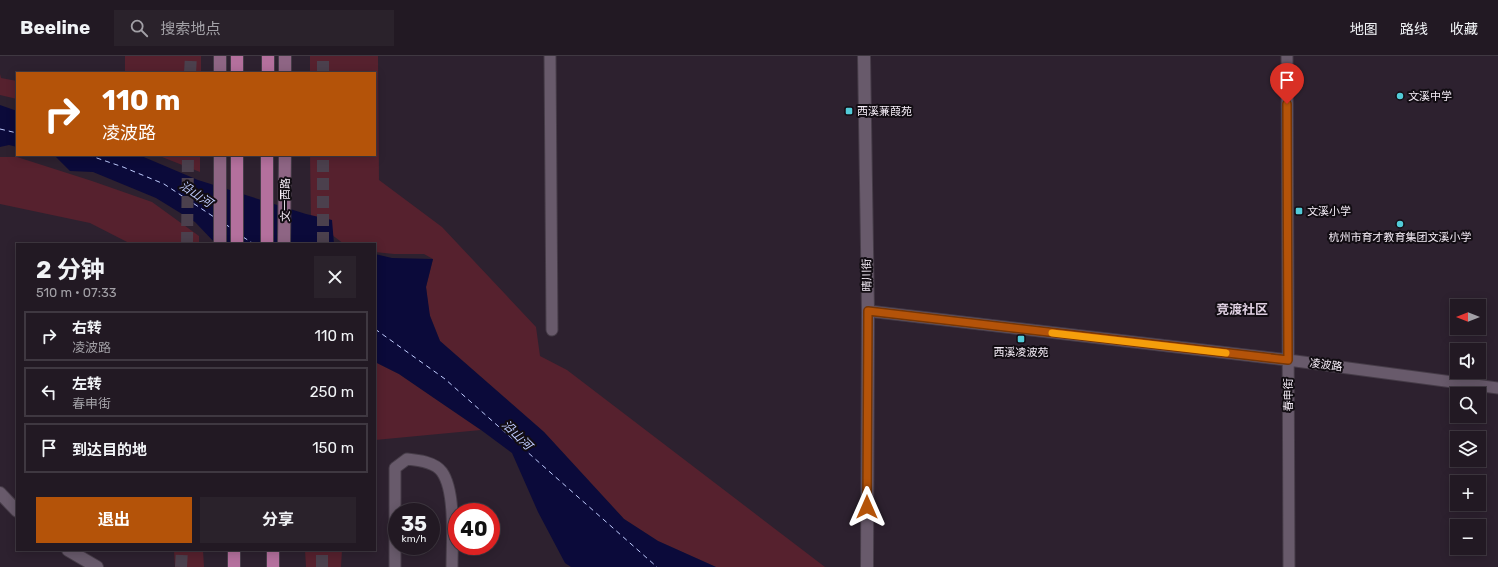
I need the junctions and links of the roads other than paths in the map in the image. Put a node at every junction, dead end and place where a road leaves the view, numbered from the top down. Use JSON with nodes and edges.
{"nodes":[{"id":1,"x":220,"y":56,"type":"edge"},
{"id":2,"x":237,"y":56,"type":"edge"},
{"id":3,"x":268,"y":56,"type":"edge"},
{"id":4,"x":550,"y":56,"type":"edge"},
{"id":5,"x":864,"y":56,"type":"edge"},
{"id":6,"x":1287,"y":56,"type":"edge"},
{"id":7,"x":220,"y":72,"type":"edge"},
{"id":8,"x":237,"y":72,"type":"edge"},
{"id":9,"x":268,"y":72,"type":"edge"},
{"id":10,"x":220,"y":156,"type":"edge"},
{"id":11,"x":237,"y":156,"type":"edge"},
{"id":12,"x":267,"y":156,"type":"edge"},
{"id":13,"x":285,"y":156,"type":"edge"},
{"id":14,"x":220,"y":243,"type":"edge"},
{"id":15,"x":237,"y":243,"type":"edge"},
{"id":16,"x":267,"y":243,"type":"edge"},
{"id":17,"x":284,"y":243,"type":"edge"},
{"id":18,"x":868,"y":311,"type":"junction"},
{"id":19,"x":552,"y":330,"type":"dead end"},
{"id":20,"x":1288,"y":360,"type":"junction"},
{"id":21,"x":1498,"y":388,"type":"edge"},
{"id":22,"x":0,"y":493,"type":"edge"},
{"id":23,"x":16,"y":510,"type":"edge"},
{"id":24,"x":70,"y":551,"type":"edge"},
{"id":25,"x":234,"y":551,"type":"edge"},
{"id":26,"x":273,"y":551,"type":"edge"},
{"id":27,"x":234,"y":566,"type":"edge"},
{"id":28,"x":97,"y":567,"type":"edge"},
{"id":29,"x":273,"y":567,"type":"edge"},
{"id":30,"x":395,"y":567,"type":"edge"},
{"id":31,"x":452,"y":567,"type":"edge"},
{"id":32,"x":867,"y":567,"type":"edge"},
{"id":33,"x":1289,"y":567,"type":"edge"}],
"edges":[{"from":1,"to":7,"type":"main road"},
{"from":2,"to":8,"type":"main road"},
{"from":3,"to":9,"type":"main road"},
{"from":4,"to":19,"type":"street"},
{"from":5,"to":18,"type":"street","name":"晴川街"},
{"from":6,"to":20,"type":"street","name":"春申街"},
{"from":10,"to":14,"type":"main road"},
{"from":11,"to":15,"type":"main road"},
{"from":12,"to":16,"type":"main road","name":"文一西路"},
{"from":13,"to":17,"type":"main road","name":"文一西路"},
{"from":18,"to":20,"type":"street","name":"凌波路"},
{"from":18,"to":32,"type":"street","name":"晴川街"},
{"from":20,"to":21,"type":"street","name":"凌波路"},
{"from":20,"to":33,"type":"street","name":"春申街"},
{"from":22,"to":23,"type":"street"},
{"from":24,"to":28,"type":"street"},
{"from":25,"to":27,"type":"main road"},
{"from":26,"to":29,"type":"main road"},
{"from":30,"to":31,"type":"street"}]}
